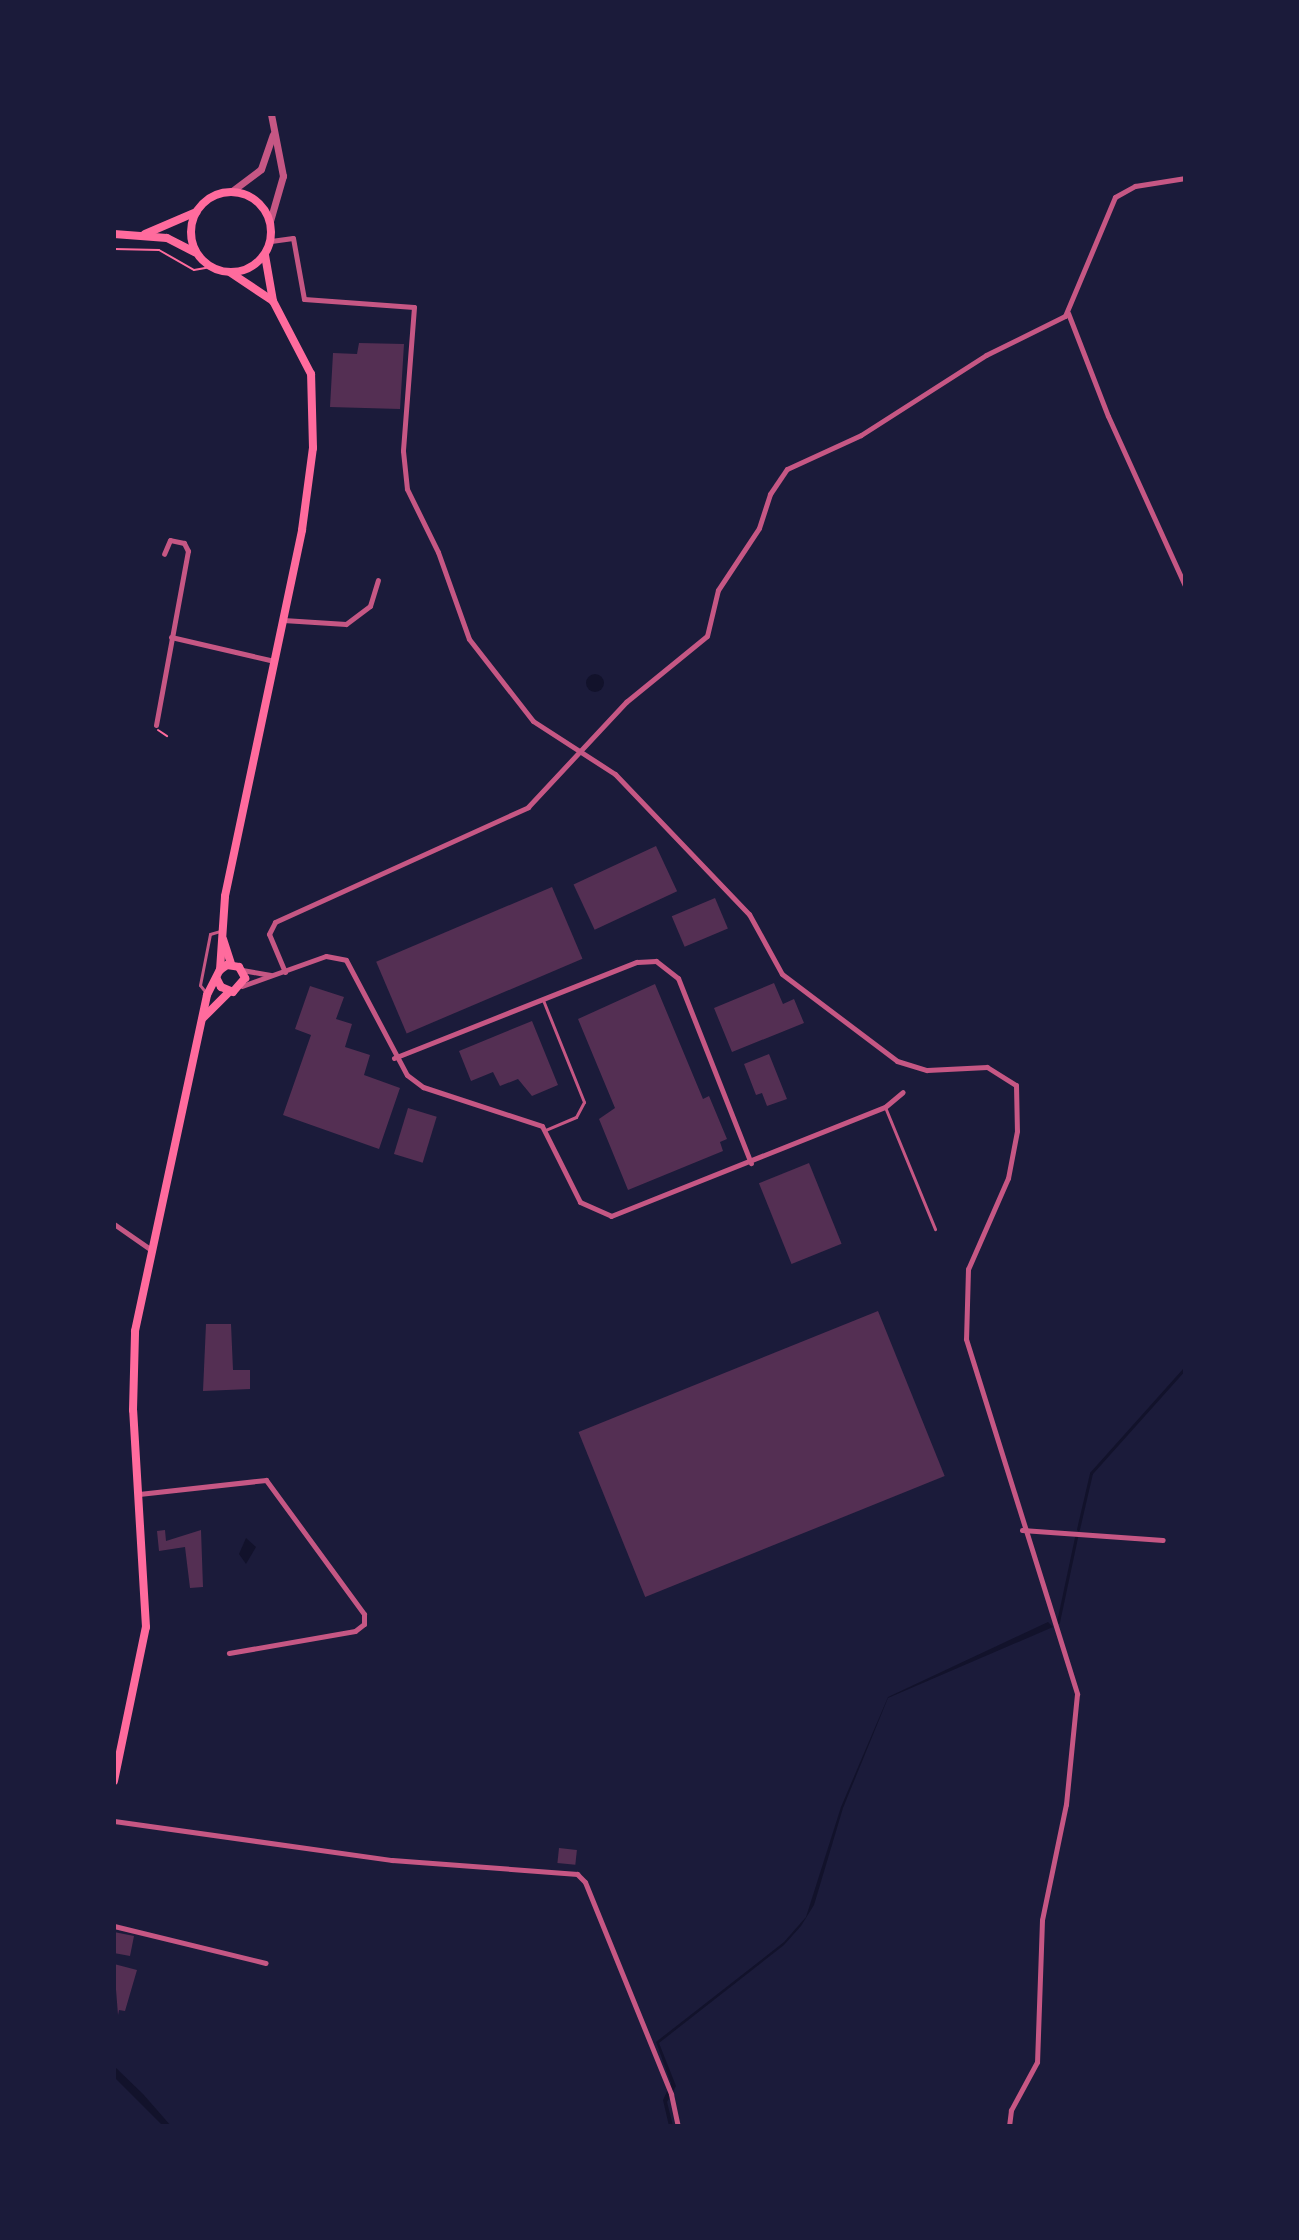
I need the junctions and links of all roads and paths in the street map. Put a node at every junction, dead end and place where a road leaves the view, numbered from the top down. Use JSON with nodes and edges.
{"nodes":[{"id":1,"x":271,"y":114,"type":"edge"},
{"id":2,"x":274,"y":133,"type":"junction"},
{"id":3,"x":1185,"y":178,"type":"edge"},
{"id":4,"x":232,"y":191,"type":"junction"},
{"id":5,"x":196,"y":212,"type":"junction"},
{"id":6,"x":270,"y":221,"type":"junction"},
{"id":7,"x":114,"y":234,"type":"edge"},
{"id":8,"x":145,"y":234,"type":"junction"},
{"id":9,"x":271,"y":241,"type":"junction"},
{"id":10,"x":114,"y":249,"type":"edge"},
{"id":11,"x":196,"y":252,"type":"junction"},
{"id":12,"x":265,"y":255,"type":"junction"},
{"id":13,"x":211,"y":267,"type":"junction"},
{"id":14,"x":230,"y":272,"type":"junction"},
{"id":15,"x":273,"y":301,"type":"junction"},
{"id":16,"x":1068,"y":312,"type":"junction"},
{"id":17,"x":164,"y":554,"type":"dead end"},
{"id":18,"x":378,"y":580,"type":"dead end"},
{"id":19,"x":1185,"y":586,"type":"edge"},
{"id":20,"x":283,"y":620,"type":"junction"},
{"id":21,"x":171,"y":637,"type":"junction"},
{"id":22,"x":275,"y":662,"type":"junction"},
{"id":23,"x":156,"y":725,"type":"dead end"},
{"id":24,"x":584,"y":750,"type":"junction"},
{"id":25,"x":220,"y":931,"type":"junction"},
{"id":26,"x":231,"y":964,"type":"junction"},
{"id":27,"x":242,"y":970,"type":"junction"},
{"id":28,"x":285,"y":972,"type":"junction"},
{"id":29,"x":218,"y":974,"type":"junction"},
{"id":30,"x":272,"y":975,"type":"junction"},
{"id":31,"x":242,"y":986,"type":"junction"},
{"id":32,"x":229,"y":992,"type":"junction"},
{"id":33,"x":207,"y":995,"type":"junction"},
{"id":34,"x":543,"y":1000,"type":"junction"},
{"id":35,"x":202,"y":1018,"type":"junction"},
{"id":36,"x":394,"y":1058,"type":"junction"},
{"id":37,"x":903,"y":1092,"type":"dead end"},
{"id":38,"x":885,"y":1107,"type":"junction"},
{"id":39,"x":546,"y":1130,"type":"junction"},
{"id":40,"x":751,"y":1163,"type":"junction"},
{"id":41,"x":114,"y":1224,"type":"edge"},
{"id":42,"x":935,"y":1229,"type":"dead end"},
{"id":43,"x":150,"y":1249,"type":"junction"},
{"id":44,"x":139,"y":1494,"type":"junction"},
{"id":45,"x":1022,"y":1530,"type":"junction"},
{"id":46,"x":1163,"y":1540,"type":"dead end"},
{"id":47,"x":229,"y":1653,"type":"dead end"},
{"id":48,"x":114,"y":1780,"type":"edge"},
{"id":49,"x":114,"y":1821,"type":"edge"},
{"id":50,"x":114,"y":1926,"type":"edge"},
{"id":51,"x":266,"y":1963,"type":"dead end"},
{"id":52,"x":678,"y":2126,"type":"edge"},
{"id":53,"x":1009,"y":2126,"type":"edge"}],
"edges":[{"from":1,"to":2,"type":"street"},
{"from":2,"to":4,"type":"street"},
{"from":2,"to":6,"type":"street"},
{"from":3,"to":16,"type":"street"},
{"from":4,"to":5,"type":"main road"},
{"from":4,"to":6,"type":"main road"},
{"from":5,"to":8,"type":"main road"},
{"from":5,"to":11,"type":"main road"},
{"from":6,"to":9,"type":"main road"},
{"from":7,"to":8,"type":"main road"},
{"from":8,"to":11,"type":"main road"},
{"from":9,"to":12,"type":"main road"},
{"from":9,"to":24,"type":"street"},
{"from":10,"to":13,"type":"path"},
{"from":11,"to":13,"type":"main road"},
{"from":12,"to":14,"type":"main road"},
{"from":12,"to":15,"type":"main road"},
{"from":13,"to":14,"type":"main road"},
{"from":14,"to":15,"type":"main road"},
{"from":15,"to":20,"type":"main road"},
{"from":16,"to":19,"type":"street"},
{"from":16,"to":24,"type":"street"},
{"from":17,"to":21,"type":"street"},
{"from":18,"to":20,"type":"street"},
{"from":20,"to":22,"type":"main road"},
{"from":21,"to":22,"type":"street"},
{"from":21,"to":23,"type":"street"},
{"from":22,"to":25,"type":"main road"},
{"from":24,"to":28,"type":"street"},
{"from":24,"to":45,"type":"street"},
{"from":25,"to":26,"type":"main road"},
{"from":25,"to":29,"type":"main road"},
{"from":25,"to":33,"type":"lane"},
{"from":26,"to":27,"type":"main road"},
{"from":26,"to":29,"type":"main road"},
{"from":27,"to":30,"type":"street"},
{"from":27,"to":31,"type":"main road"},
{"from":28,"to":30,"type":"street"},
{"from":28,"to":36,"type":"street"},
{"from":29,"to":32,"type":"main road"},
{"from":29,"to":33,"type":"main road"},
{"from":30,"to":31,"type":"street"},
{"from":31,"to":32,"type":"main road"},
{"from":32,"to":35,"type":"main road"},
{"from":33,"to":35,"type":"main road"},
{"from":34,"to":36,"type":"street"},
{"from":34,"to":39,"type":"lane"},
{"from":34,"to":40,"type":"street"},
{"from":35,"to":43,"type":"main road"},
{"from":36,"to":39,"type":"street"},
{"from":37,"to":38,"type":"street"},
{"from":38,"to":40,"type":"street"},
{"from":38,"to":42,"type":"lane"},
{"from":39,"to":40,"type":"street"},
{"from":41,"to":43,"type":"street"},
{"from":43,"to":44,"type":"main road"},
{"from":44,"to":47,"type":"street"},
{"from":44,"to":48,"type":"main road"},
{"from":45,"to":46,"type":"street"},
{"from":45,"to":53,"type":"street"},
{"from":49,"to":52,"type":"street"},
{"from":50,"to":51,"type":"street"}]}
